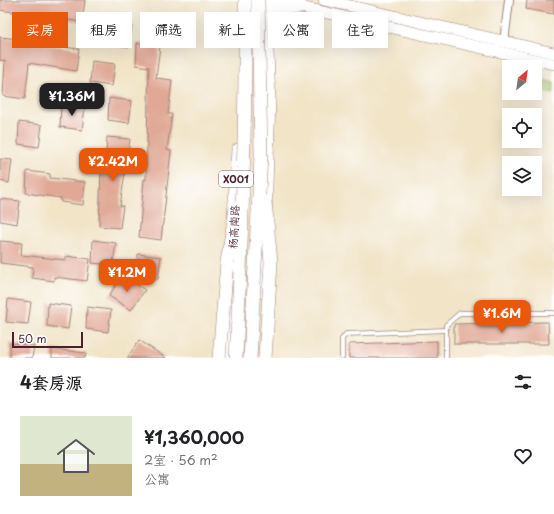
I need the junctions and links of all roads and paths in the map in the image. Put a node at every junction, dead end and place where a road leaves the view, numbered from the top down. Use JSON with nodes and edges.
{"nodes":[{"id":1,"x":240,"y":0,"type":"edge"},
{"id":2,"x":245,"y":0,"type":"edge"},
{"id":3,"x":258,"y":0,"type":"edge"},
{"id":4,"x":265,"y":0,"type":"edge"},
{"id":5,"x":268,"y":0,"type":"edge"},
{"id":6,"x":324,"y":0,"type":"edge"},
{"id":7,"x":509,"y":0,"type":"edge"},
{"id":8,"x":302,"y":7,"type":"junction"},
{"id":9,"x":266,"y":26,"type":"junction"},
{"id":10,"x":504,"y":42,"type":"junction"},
{"id":11,"x":554,"y":53,"type":"edge"},
{"id":12,"x":554,"y":64,"type":"edge"},
{"id":13,"x":241,"y":158,"type":"junction"},
{"id":14,"x":264,"y":159,"type":"junction"},
{"id":15,"x":554,"y":313,"type":"edge"},
{"id":16,"x":446,"y":330,"type":"junction"},
{"id":17,"x":219,"y":358,"type":"edge"},
{"id":18,"x":226,"y":358,"type":"edge"},
{"id":19,"x":236,"y":358,"type":"edge"},
{"id":20,"x":250,"y":358,"type":"edge"},
{"id":21,"x":259,"y":358,"type":"edge"},
{"id":22,"x":265,"y":358,"type":"edge"},
{"id":23,"x":342,"y":358,"type":"edge"},
{"id":24,"x":446,"y":358,"type":"edge"}],
"edges":[{"from":1,"to":13,"type":"main road","name":"杨高南路","number":"X001"},
{"from":2,"to":13,"type":"main road","name":"杨高南路","number":"X001","bridge":true},
{"from":3,"to":14,"type":"main road","number":"X001","bridge":true},
{"from":4,"to":9,"type":"main road"},
{"from":5,"to":8,"type":"main road"},
{"from":6,"to":10,"type":"main road"},
{"from":7,"to":10,"type":"street"},
{"from":8,"to":9,"type":"main road"},
{"from":8,"to":12,"type":"main road"},
{"from":9,"to":14,"type":"main road","number":"X001"},
{"from":10,"to":11,"type":"main road"},
{"from":13,"to":14,"type":"main road"},
{"from":13,"to":17,"type":"main road","bridge":true},
{"from":13,"to":18,"type":"main road","name":"杨高南路","number":"X001"},
{"from":13,"to":19,"type":"main road","name":"杨高南路","number":"X001","bridge":true},
{"from":14,"to":20,"type":"main road","number":"X001","bridge":true},
{"from":14,"to":21,"type":"main road","number":"X001"},
{"from":14,"to":22,"type":"main road","bridge":true},
{"from":15,"to":16,"type":"lane"},
{"from":16,"to":23,"type":"lane"},
{"from":16,"to":24,"type":"lane"}]}
